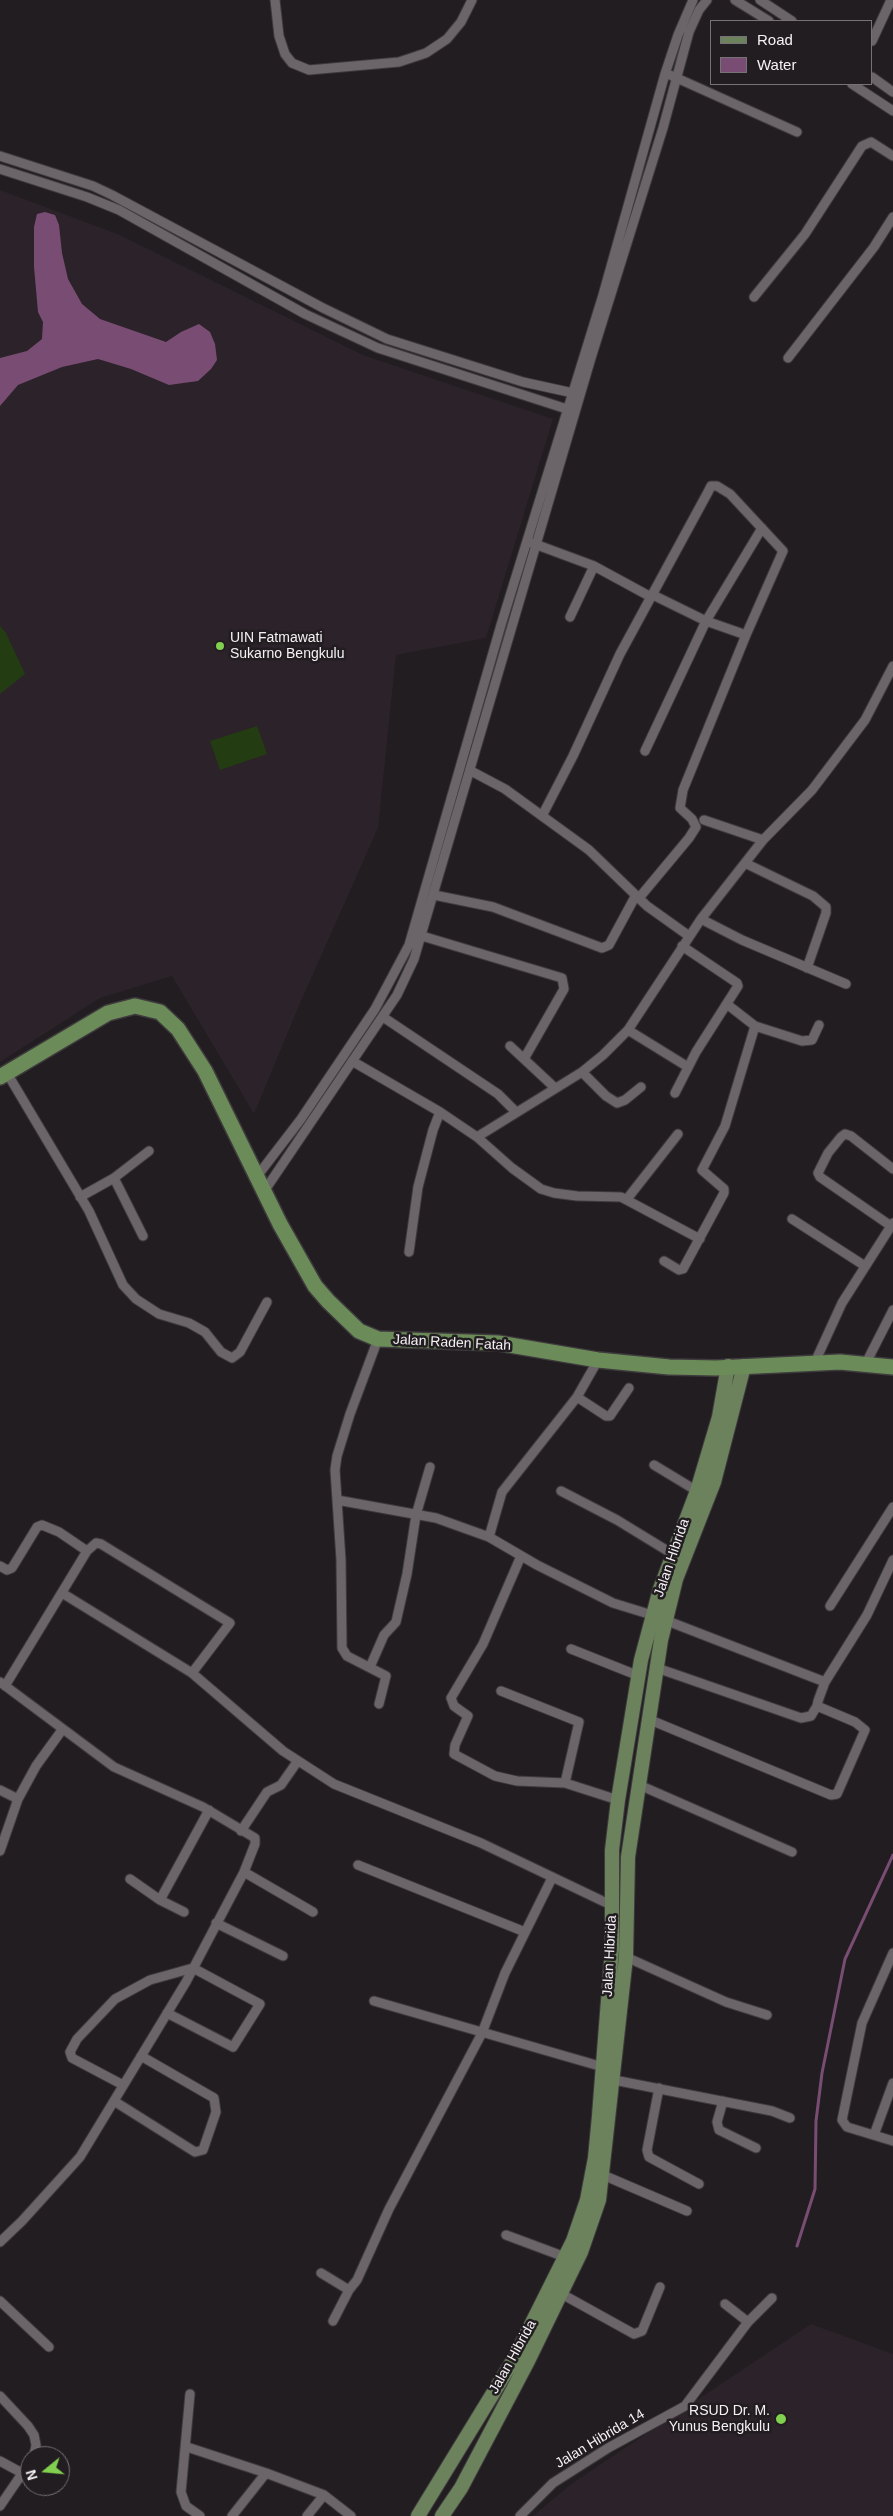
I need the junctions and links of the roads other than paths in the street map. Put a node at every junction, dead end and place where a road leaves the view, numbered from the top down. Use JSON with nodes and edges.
{"nodes":[{"id":1,"x":275,"y":0,"type":"edge"},
{"id":2,"x":472,"y":0,"type":"edge"},
{"id":3,"x":693,"y":0,"type":"edge"},
{"id":4,"x":708,"y":0,"type":"edge"},
{"id":5,"x":735,"y":0,"type":"edge"},
{"id":6,"x":760,"y":0,"type":"edge"},
{"id":7,"x":891,"y":0,"type":"edge"},
{"id":8,"x":767,"y":20,"type":"edge"},
{"id":9,"x":790,"y":20,"type":"edge"},
{"id":10,"x":873,"y":39,"type":"edge"},
{"id":11,"x":665,"y":74,"type":"junction"},
{"id":12,"x":676,"y":75,"type":"junction"},
{"id":13,"x":873,"y":78,"type":"edge"},
{"id":14,"x":854,"y":85,"type":"edge"},
{"id":15,"x":893,"y":92,"type":"edge"},
{"id":16,"x":893,"y":111,"type":"edge"},
{"id":17,"x":797,"y":132,"type":"dead end"},
{"id":18,"x":0,"y":156,"type":"edge"},
{"id":19,"x":893,"y":156,"type":"edge"},
{"id":20,"x":0,"y":169,"type":"edge"},
{"id":21,"x":893,"y":217,"type":"edge"},
{"id":22,"x":754,"y":297,"type":"dead end"},
{"id":23,"x":599,"y":319,"type":"junction"},
{"id":24,"x":788,"y":358,"type":"dead end"},
{"id":25,"x":514,"y":379,"type":"junction"},
{"id":26,"x":510,"y":390,"type":"junction"},
{"id":27,"x":573,"y":393,"type":"junction"},
{"id":28,"x":572,"y":411,"type":"junction"},
{"id":29,"x":762,"y":528,"type":"junction"},
{"id":30,"x":527,"y":542,"type":"junction"},
{"id":31,"x":538,"y":544,"type":"junction"},
{"id":32,"x":594,"y":566,"type":"junction"},
{"id":33,"x":652,"y":596,"type":"junction"},
{"id":34,"x":570,"y":617,"type":"dead end"},
{"id":35,"x":706,"y":621,"type":"junction"},
{"id":36,"x":502,"y":625,"type":"junction"},
{"id":37,"x":513,"y":627,"type":"junction"},
{"id":38,"x":746,"y":635,"type":"junction"},
{"id":39,"x":893,"y":666,"type":"edge"},
{"id":40,"x":645,"y":751,"type":"dead end"},
{"id":41,"x":471,"y":771,"type":"junction"},
{"id":42,"x":457,"y":796,"type":"junction"},
{"id":43,"x":542,"y":816,"type":"junction"},
{"id":44,"x":704,"y":820,"type":"dead end"},
{"id":45,"x":763,"y":840,"type":"junction"},
{"id":46,"x":747,"y":864,"type":"junction"},
{"id":47,"x":434,"y":895,"type":"junction"},
{"id":48,"x":637,"y":896,"type":"junction"},
{"id":49,"x":701,"y":919,"type":"junction"},
{"id":50,"x":422,"y":936,"type":"junction"},
{"id":51,"x":689,"y":936,"type":"junction"},
{"id":52,"x":682,"y":946,"type":"junction"},
{"id":53,"x":806,"y":968,"type":"junction"},
{"id":54,"x":846,"y":984,"type":"dead end"},
{"id":55,"x":728,"y":1004,"type":"junction"},
{"id":56,"x":376,"y":1006,"type":"junction"},
{"id":57,"x":384,"y":1014,"type":"junction"},
{"id":58,"x":819,"y":1025,"type":"dead end"},
{"id":59,"x":755,"y":1026,"type":"junction"},
{"id":60,"x":628,"y":1030,"type":"junction"},
{"id":61,"x":510,"y":1046,"type":"dead end"},
{"id":62,"x":524,"y":1059,"type":"junction"},
{"id":63,"x":352,"y":1061,"type":"junction"},
{"id":64,"x":688,"y":1067,"type":"junction"},
{"id":65,"x":582,"y":1072,"type":"junction"},
{"id":66,"x":4,"y":1075,"type":"edge"},
{"id":67,"x":554,"y":1087,"type":"junction"},
{"id":68,"x":641,"y":1087,"type":"dead end"},
{"id":69,"x":675,"y":1093,"type":"dead end"},
{"id":70,"x":440,"y":1112,"type":"junction"},
{"id":71,"x":516,"y":1112,"type":"junction"},
{"id":72,"x":678,"y":1134,"type":"dead end"},
{"id":73,"x":477,"y":1137,"type":"junction"},
{"id":74,"x":149,"y":1151,"type":"dead end"},
{"id":75,"x":893,"y":1169,"type":"edge"},
{"id":76,"x":258,"y":1175,"type":"junction"},
{"id":77,"x":114,"y":1178,"type":"junction"},
{"id":78,"x":265,"y":1190,"type":"junction"},
{"id":79,"x":80,"y":1197,"type":"junction"},
{"id":80,"x":627,"y":1199,"type":"junction"},
{"id":81,"x":792,"y":1219,"type":"dead end"},
{"id":82,"x":892,"y":1225,"type":"edge"},
{"id":83,"x":143,"y":1236,"type":"dead end"},
{"id":84,"x":700,"y":1239,"type":"junction"},
{"id":85,"x":409,"y":1252,"type":"dead end"},
{"id":86,"x":664,"y":1261,"type":"dead end"},
{"id":87,"x":865,"y":1266,"type":"junction"},
{"id":88,"x":267,"y":1302,"type":"dead end"},
{"id":89,"x":893,"y":1310,"type":"edge"},
{"id":90,"x":378,"y":1339,"type":"junction"},
{"id":91,"x":598,"y":1360,"type":"junction"},
{"id":92,"x":815,"y":1362,"type":"junction"},
{"id":93,"x":866,"y":1363,"type":"junction"},
{"id":94,"x":728,"y":1366,"type":"junction"},
{"id":95,"x":744,"y":1366,"type":"junction"},
{"id":96,"x":893,"y":1367,"type":"edge"},
{"id":97,"x":629,"y":1388,"type":"dead end"},
{"id":98,"x":577,"y":1397,"type":"junction"},
{"id":99,"x":654,"y":1465,"type":"dead end"},
{"id":100,"x":430,"y":1467,"type":"dead end"},
{"id":101,"x":696,"y":1490,"type":"junction"},
{"id":102,"x":561,"y":1491,"type":"dead end"},
{"id":103,"x":337,"y":1500,"type":"junction"},
{"id":104,"x":893,"y":1508,"type":"edge"},
{"id":105,"x":416,"y":1515,"type":"junction"},
{"id":106,"x":489,"y":1537,"type":"junction"},
{"id":107,"x":88,"y":1551,"type":"junction"},
{"id":108,"x":671,"y":1553,"type":"junction"},
{"id":109,"x":521,"y":1556,"type":"junction"},
{"id":110,"x":893,"y":1560,"type":"edge"},
{"id":111,"x":0,"y":1566,"type":"edge"},
{"id":112,"x":62,"y":1593,"type":"junction"},
{"id":113,"x":830,"y":1606,"type":"dead end"},
{"id":114,"x":652,"y":1615,"type":"junction"},
{"id":115,"x":666,"y":1622,"type":"junction"},
{"id":116,"x":571,"y":1648,"type":"dead end"},
{"id":117,"x":370,"y":1668,"type":"junction"},
{"id":118,"x":657,"y":1668,"type":"junction"},
{"id":119,"x":192,"y":1673,"type":"junction"},
{"id":120,"x":639,"y":1676,"type":"junction"},
{"id":121,"x":825,"y":1682,"type":"junction"},
{"id":122,"x":3,"y":1684,"type":"edge"},
{"id":123,"x":501,"y":1691,"type":"dead end"},
{"id":124,"x":379,"y":1704,"type":"dead end"},
{"id":125,"x":817,"y":1706,"type":"junction"},
{"id":126,"x":648,"y":1719,"type":"junction"},
{"id":127,"x":62,"y":1730,"type":"junction"},
{"id":128,"x":297,"y":1762,"type":"junction"},
{"id":129,"x":565,"y":1783,"type":"junction"},
{"id":130,"x":637,"y":1784,"type":"junction"},
{"id":131,"x":0,"y":1790,"type":"edge"},
{"id":132,"x":18,"y":1799,"type":"junction"},
{"id":133,"x":618,"y":1800,"type":"junction"},
{"id":134,"x":209,"y":1810,"type":"junction"},
{"id":135,"x":241,"y":1831,"type":"junction"},
{"id":136,"x":0,"y":1849,"type":"edge"},
{"id":137,"x":792,"y":1852,"type":"dead end"},
{"id":138,"x":358,"y":1865,"type":"dead end"},
{"id":139,"x":244,"y":1872,"type":"junction"},
{"id":140,"x":130,"y":1878,"type":"dead end"},
{"id":141,"x":552,"y":1878,"type":"junction"},
{"id":142,"x":160,"y":1900,"type":"junction"},
{"id":143,"x":613,"y":1906,"type":"junction"},
{"id":144,"x":184,"y":1912,"type":"dead end"},
{"id":145,"x":313,"y":1912,"type":"dead end"},
{"id":146,"x":216,"y":1923,"type":"junction"},
{"id":147,"x":525,"y":1932,"type":"junction"},
{"id":148,"x":283,"y":1956,"type":"dead end"},
{"id":149,"x":626,"y":1957,"type":"junction"},
{"id":150,"x":892,"y":1957,"type":"edge"},
{"id":151,"x":193,"y":1968,"type":"junction"},
{"id":152,"x":374,"y":2001,"type":"dead end"},
{"id":153,"x":167,"y":2013,"type":"junction"},
{"id":154,"x":768,"y":2015,"type":"dead end"},
{"id":155,"x":482,"y":2033,"type":"junction"},
{"id":156,"x":611,"y":2049,"type":"junction"},
{"id":157,"x":141,"y":2056,"type":"junction"},
{"id":158,"x":603,"y":2066,"type":"junction"},
{"id":159,"x":614,"y":2080,"type":"junction"},
{"id":160,"x":893,"y":2083,"type":"edge"},
{"id":161,"x":123,"y":2085,"type":"junction"},
{"id":162,"x":659,"y":2088,"type":"junction"},
{"id":163,"x":114,"y":2101,"type":"junction"},
{"id":164,"x":723,"y":2101,"type":"junction"},
{"id":165,"x":790,"y":2118,"type":"dead end"},
{"id":166,"x":874,"y":2134,"type":"junction"},
{"id":167,"x":893,"y":2141,"type":"edge"},
{"id":168,"x":756,"y":2148,"type":"dead end"},
{"id":169,"x":603,"y":2175,"type":"junction"},
{"id":170,"x":699,"y":2184,"type":"dead end"},
{"id":171,"x":687,"y":2211,"type":"dead end"},
{"id":172,"x":506,"y":2235,"type":"dead end"},
{"id":173,"x":0,"y":2242,"type":"edge"},
{"id":174,"x":565,"y":2257,"type":"junction"},
{"id":175,"x":321,"y":2273,"type":"dead end"},
{"id":176,"x":660,"y":2287,"type":"dead end"},
{"id":177,"x":349,"y":2290,"type":"junction"},
{"id":178,"x":560,"y":2293,"type":"junction"},
{"id":179,"x":772,"y":2298,"type":"dead end"},
{"id":180,"x":0,"y":2301,"type":"edge"},
{"id":181,"x":725,"y":2304,"type":"dead end"},
{"id":182,"x":333,"y":2321,"type":"dead end"},
{"id":183,"x":748,"y":2322,"type":"junction"},
{"id":184,"x":49,"y":2347,"type":"dead end"},
{"id":185,"x":521,"y":2360,"type":"junction"},
{"id":186,"x":190,"y":2394,"type":"dead end"},
{"id":187,"x":0,"y":2396,"type":"edge"},
{"id":188,"x":36,"y":2446,"type":"edge"},
{"id":189,"x":187,"y":2447,"type":"junction"},
{"id":190,"x":0,"y":2461,"type":"edge"},
{"id":191,"x":20,"y":2472,"type":"edge"},
{"id":192,"x":266,"y":2473,"type":"junction"},
{"id":193,"x":20,"y":2476,"type":"edge"},
{"id":194,"x":324,"y":2495,"type":"junction"},
{"id":195,"x":0,"y":2506,"type":"edge"},
{"id":196,"x":200,"y":2516,"type":"edge"},
{"id":197,"x":232,"y":2516,"type":"edge"},
{"id":198,"x":307,"y":2516,"type":"edge"},
{"id":199,"x":351,"y":2516,"type":"edge"},
{"id":200,"x":418,"y":2516,"type":"edge"},
{"id":201,"x":442,"y":2516,"type":"edge"},
{"id":202,"x":520,"y":2516,"type":"edge"}],
"edges":[{"from":1,"to":2,"type":"street"},
{"from":3,"to":11,"type":"street"},
{"from":4,"to":12,"type":"street"},
{"from":5,"to":8,"type":"street"},
{"from":6,"to":9,"type":"street"},
{"from":7,"to":10,"type":"street"},
{"from":11,"to":12,"type":"street"},
{"from":11,"to":23,"type":"street"},
{"from":12,"to":17,"type":"street"},
{"from":12,"to":23,"type":"street"},
{"from":13,"to":15,"type":"street"},
{"from":14,"to":16,"type":"street"},
{"from":18,"to":25,"type":"street"},
{"from":19,"to":22,"type":"street"},
{"from":20,"to":26,"type":"street"},
{"from":21,"to":24,"type":"street"},
{"from":23,"to":27,"type":"street"},
{"from":23,"to":28,"type":"street"},
{"from":25,"to":26,"type":"street"},
{"from":25,"to":27,"type":"street"},
{"from":26,"to":28,"type":"street"},
{"from":27,"to":28,"type":"street"},
{"from":28,"to":30,"type":"street"},
{"from":28,"to":31,"type":"street"},
{"from":29,"to":33,"type":"street"},
{"from":29,"to":35,"type":"street"},
{"from":29,"to":38,"type":"street"},
{"from":30,"to":31,"type":"street"},
{"from":30,"to":36,"type":"street"},
{"from":31,"to":32,"type":"street"},
{"from":31,"to":37,"type":"street"},
{"from":32,"to":33,"type":"street"},
{"from":32,"to":34,"type":"street"},
{"from":33,"to":35,"type":"street"},
{"from":33,"to":43,"type":"street"},
{"from":35,"to":38,"type":"street"},
{"from":35,"to":40,"type":"street"},
{"from":36,"to":37,"type":"street"},
{"from":36,"to":42,"type":"street"},
{"from":37,"to":41,"type":"street"},
{"from":38,"to":48,"type":"street"},
{"from":39,"to":45,"type":"street"},
{"from":41,"to":42,"type":"street"},
{"from":41,"to":43,"type":"street"},
{"from":42,"to":47,"type":"street"},
{"from":42,"to":56,"type":"street"},
{"from":43,"to":48,"type":"street"},
{"from":44,"to":45,"type":"street"},
{"from":45,"to":46,"type":"street"},
{"from":46,"to":49,"type":"street"},
{"from":46,"to":53,"type":"street"},
{"from":47,"to":48,"type":"street"},
{"from":47,"to":50,"type":"street"},
{"from":48,"to":51,"type":"street"},
{"from":49,"to":51,"type":"street"},
{"from":49,"to":53,"type":"street"},
{"from":50,"to":57,"type":"street"},
{"from":50,"to":62,"type":"street"},
{"from":51,"to":52,"type":"street"},
{"from":52,"to":55,"type":"street"},
{"from":52,"to":60,"type":"street"},
{"from":53,"to":54,"type":"street"},
{"from":55,"to":59,"type":"street"},
{"from":55,"to":64,"type":"street"},
{"from":56,"to":57,"type":"street"},
{"from":56,"to":76,"type":"street"},
{"from":57,"to":63,"type":"street"},
{"from":57,"to":71,"type":"street"},
{"from":58,"to":59,"type":"street"},
{"from":59,"to":84,"type":"street"},
{"from":60,"to":64,"type":"street"},
{"from":60,"to":65,"type":"street"},
{"from":61,"to":62,"type":"street"},
{"from":62,"to":67,"type":"street"},
{"from":63,"to":70,"type":"street"},
{"from":63,"to":78,"type":"street"},
{"from":64,"to":69,"type":"street"},
{"from":65,"to":67,"type":"street"},
{"from":65,"to":68,"type":"street"},
{"from":66,"to":76,"type":"highway","name":"Jalan Raden Fatah"},
{"from":66,"to":79,"type":"street"},
{"from":67,"to":71,"type":"street"},
{"from":70,"to":73,"type":"street"},
{"from":70,"to":85,"type":"street"},
{"from":71,"to":73,"type":"street"},
{"from":72,"to":80,"type":"street"},
{"from":73,"to":80,"type":"street"},
{"from":74,"to":77,"type":"street"},
{"from":75,"to":82,"type":"street"},
{"from":76,"to":78,"type":"highway","name":"Jalan Raden Fatah"},
{"from":77,"to":79,"type":"street"},
{"from":77,"to":83,"type":"street"},
{"from":78,"to":90,"type":"highway","name":"Jalan Raden Fatah"},
{"from":79,"to":88,"type":"street"},
{"from":80,"to":84,"type":"street"},
{"from":81,"to":87,"type":"street"},
{"from":82,"to":87,"type":"street"},
{"from":84,"to":86,"type":"street"},
{"from":87,"to":92,"type":"street"},
{"from":89,"to":93,"type":"street"},
{"from":90,"to":91,"type":"highway","name":"Jalan Raden Fatah"},
{"from":90,"to":103,"type":"street"},
{"from":91,"to":94,"type":"highway","name":"Jalan Raden Fatah"},
{"from":91,"to":98,"type":"street"},
{"from":92,"to":93,"type":"highway","name":"Jalan Raden Fatah"},
{"from":92,"to":95,"type":"highway","name":"Jalan Raden Fatah"},
{"from":93,"to":96,"type":"highway","name":"Jalan Raden Fatah"},
{"from":94,"to":95,"type":"highway","name":"Jalan Raden Fatah"},
{"from":94,"to":101,"type":"main road","name":"Jalan Hibrida"},
{"from":95,"to":115,"type":"main road"},
{"from":97,"to":98,"type":"street"},
{"from":98,"to":106,"type":"street"},
{"from":99,"to":101,"type":"street"},
{"from":100,"to":105,"type":"street"},
{"from":101,"to":108,"type":"main road","name":"Jalan Hibrida"},
{"from":102,"to":108,"type":"street"},
{"from":103,"to":105,"type":"street"},
{"from":103,"to":117,"type":"street"},
{"from":104,"to":113,"type":"street"},
{"from":105,"to":106,"type":"street"},
{"from":105,"to":117,"type":"street"},
{"from":106,"to":109,"type":"street"},
{"from":107,"to":111,"type":"street"},
{"from":107,"to":112,"type":"street"},
{"from":107,"to":119,"type":"street"},
{"from":108,"to":114,"type":"main road","name":"Jalan Hibrida"},
{"from":109,"to":114,"type":"street"},
{"from":109,"to":129,"type":"street"},
{"from":110,"to":121,"type":"street"},
{"from":112,"to":119,"type":"street"},
{"from":112,"to":122,"type":"street"},
{"from":114,"to":115,"type":"street"},
{"from":114,"to":120,"type":"main road","name":"Jalan Hibrida"},
{"from":115,"to":118,"type":"main road"},
{"from":115,"to":121,"type":"street"},
{"from":116,"to":120,"type":"street"},
{"from":117,"to":124,"type":"street"},
{"from":118,"to":125,"type":"street"},
{"from":118,"to":126,"type":"main road"},
{"from":119,"to":128,"type":"street"},
{"from":120,"to":133,"type":"main road","name":"Jalan Hibrida"},
{"from":121,"to":125,"type":"street"},
{"from":122,"to":127,"type":"street"},
{"from":123,"to":129,"type":"street"},
{"from":125,"to":126,"type":"street"},
{"from":126,"to":130,"type":"main road"},
{"from":127,"to":132,"type":"street"},
{"from":127,"to":134,"type":"street"},
{"from":128,"to":135,"type":"street"},
{"from":128,"to":141,"type":"street"},
{"from":129,"to":133,"type":"street"},
{"from":130,"to":137,"type":"street"},
{"from":130,"to":149,"type":"main road"},
{"from":131,"to":132,"type":"street"},
{"from":132,"to":136,"type":"street"},
{"from":133,"to":143,"type":"main road","name":"Jalan Hibrida"},
{"from":134,"to":135,"type":"street"},
{"from":134,"to":142,"type":"street"},
{"from":135,"to":139,"type":"street"},
{"from":138,"to":147,"type":"street"},
{"from":139,"to":145,"type":"street"},
{"from":139,"to":146,"type":"street"},
{"from":140,"to":142,"type":"street"},
{"from":141,"to":143,"type":"street"},
{"from":141,"to":147,"type":"street"},
{"from":142,"to":144,"type":"street"},
{"from":143,"to":156,"type":"main road","name":"Jalan Hibrida"},
{"from":146,"to":148,"type":"street"},
{"from":146,"to":151,"type":"street"},
{"from":147,"to":155,"type":"street"},
{"from":149,"to":154,"type":"street"},
{"from":149,"to":156,"type":"main road"},
{"from":150,"to":166,"type":"street"},
{"from":151,"to":153,"type":"street"},
{"from":151,"to":153,"type":"street"},
{"from":151,"to":161,"type":"street"},
{"from":152,"to":155,"type":"street"},
{"from":153,"to":157,"type":"street"},
{"from":155,"to":158,"type":"street"},
{"from":155,"to":177,"type":"street"},
{"from":156,"to":158,"type":"main road","name":"Jalan Hibrida"},
{"from":156,"to":159,"type":"main road"},
{"from":157,"to":161,"type":"street"},
{"from":157,"to":163,"type":"street"},
{"from":158,"to":174,"type":"main road","name":"Jalan Hibrida"},
{"from":159,"to":162,"type":"street"},
{"from":159,"to":169,"type":"main road"},
{"from":160,"to":166,"type":"street"},
{"from":161,"to":163,"type":"street"},
{"from":162,"to":164,"type":"street"},
{"from":162,"to":170,"type":"street"},
{"from":163,"to":173,"type":"street"},
{"from":164,"to":165,"type":"street"},
{"from":164,"to":168,"type":"street"},
{"from":166,"to":167,"type":"street"},
{"from":169,"to":171,"type":"street"},
{"from":169,"to":178,"type":"main road"},
{"from":172,"to":174,"type":"street"},
{"from":174,"to":185,"type":"main road","name":"Jalan Hibrida"},
{"from":175,"to":177,"type":"street"},
{"from":176,"to":178,"type":"street"},
{"from":177,"to":182,"type":"street"},
{"from":178,"to":185,"type":"main road"},
{"from":179,"to":183,"type":"street","name":"Jalan Hibrida 14"},
{"from":180,"to":184,"type":"street"},
{"from":181,"to":183,"type":"street"},
{"from":183,"to":202,"type":"street","name":"Jalan Hibrida 14"},
{"from":185,"to":200,"type":"main road","name":"Jalan Hibrida"},
{"from":185,"to":201,"type":"main road"},
{"from":186,"to":189,"type":"street"},
{"from":187,"to":188,"type":"street"},
{"from":189,"to":192,"type":"street"},
{"from":189,"to":196,"type":"street"},
{"from":190,"to":191,"type":"street"},
{"from":192,"to":194,"type":"street"},
{"from":192,"to":197,"type":"street"},
{"from":193,"to":195,"type":"street"},
{"from":194,"to":198,"type":"street"},
{"from":194,"to":199,"type":"street"}]}
